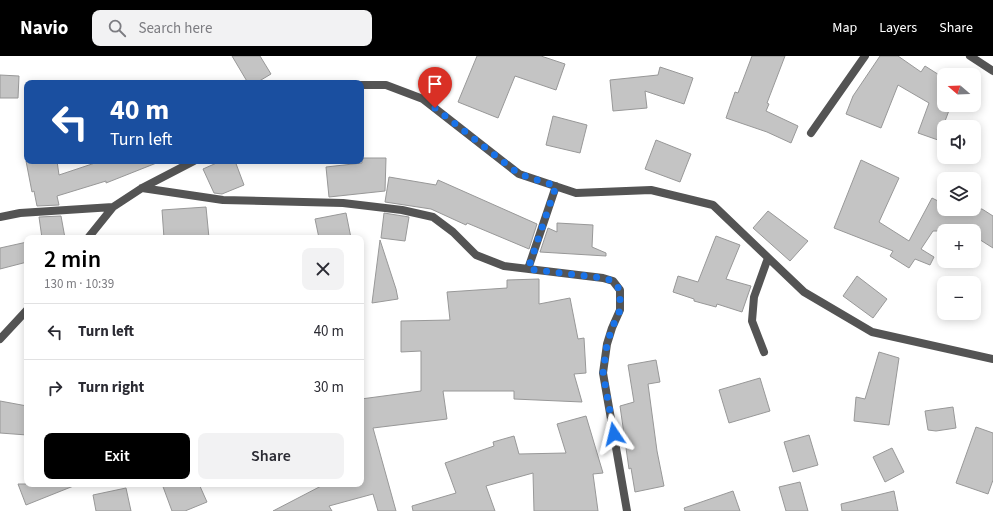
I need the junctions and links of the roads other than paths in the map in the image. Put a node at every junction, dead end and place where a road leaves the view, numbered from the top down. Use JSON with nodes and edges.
{"nodes":[{"id":1,"x":865,"y":56,"type":"edge"},
{"id":2,"x":970,"y":56,"type":"edge"},
{"id":3,"x":993,"y":71,"type":"edge"},
{"id":4,"x":364,"y":85,"type":"edge"},
{"id":5,"x":811,"y":134,"type":"dead end"},
{"id":6,"x":188,"y":164,"type":"edge"},
{"id":7,"x":556,"y":186,"type":"junction"},
{"id":8,"x":142,"y":188,"type":"junction"},
{"id":9,"x":112,"y":207,"type":"junction"},
{"id":10,"x":0,"y":217,"type":"edge"},
{"id":11,"x":90,"y":235,"type":"edge"},
{"id":12,"x":768,"y":258,"type":"junction"},
{"id":13,"x":528,"y":269,"type":"junction"},
{"id":14,"x":24,"y":313,"type":"edge"},
{"id":15,"x":0,"y":339,"type":"edge"},
{"id":16,"x":764,"y":352,"type":"dead end"},
{"id":17,"x":993,"y":359,"type":"edge"},
{"id":18,"x":627,"y":511,"type":"edge"}],
"edges":[{"from":1,"to":5,"type":"street"},
{"from":2,"to":3,"type":"street"},
{"from":4,"to":7,"type":"street"},
{"from":6,"to":8,"type":"street"},
{"from":7,"to":12,"type":"street"},
{"from":7,"to":13,"type":"street"},
{"from":8,"to":9,"type":"street"},
{"from":8,"to":13,"type":"street"},
{"from":9,"to":10,"type":"street"},
{"from":9,"to":11,"type":"street"},
{"from":12,"to":16,"type":"street"},
{"from":12,"to":17,"type":"street"},
{"from":13,"to":18,"type":"street"},
{"from":14,"to":15,"type":"street"}]}
